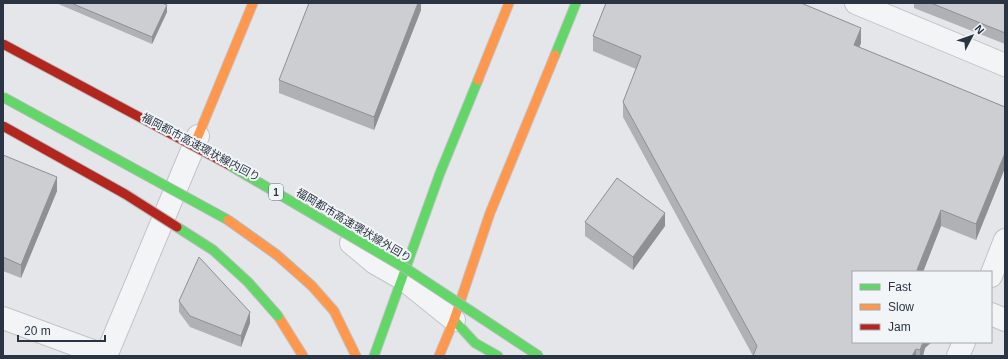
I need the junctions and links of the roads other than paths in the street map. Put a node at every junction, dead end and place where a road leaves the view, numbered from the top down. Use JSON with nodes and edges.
{"nodes":[{"id":1,"x":253,"y":3,"type":"edge"},
{"id":2,"x":509,"y":3,"type":"edge"},
{"id":3,"x":576,"y":3,"type":"edge"},
{"id":4,"x":856,"y":3,"type":"edge"},
{"id":5,"x":3,"y":44,"type":"edge"},
{"id":6,"x":3,"y":54,"type":"edge"},
{"id":7,"x":1005,"y":65,"type":"edge"},
{"id":8,"x":3,"y":97,"type":"edge"},
{"id":9,"x":109,"y":112,"type":"dead end"},
{"id":10,"x":3,"y":126,"type":"edge"},
{"id":11,"x":198,"y":136,"type":"junction"},
{"id":12,"x":1005,"y":240,"type":"edge"},
{"id":13,"x":992,"y":273,"type":"edge"},
{"id":14,"x":403,"y":279,"type":"junction"},
{"id":15,"x":992,"y":314,"type":"edge"},
{"id":16,"x":3,"y":318,"type":"edge"},
{"id":17,"x":454,"y":320,"type":"junction"},
{"id":18,"x":1005,"y":320,"type":"edge"},
{"id":19,"x":964,"y":343,"type":"edge"},
{"id":20,"x":106,"y":356,"type":"edge"},
{"id":21,"x":303,"y":356,"type":"edge"},
{"id":22,"x":356,"y":356,"type":"edge"},
{"id":23,"x":374,"y":356,"type":"edge"},
{"id":24,"x":439,"y":356,"type":"edge"},
{"id":25,"x":498,"y":356,"type":"edge"},
{"id":26,"x":525,"y":356,"type":"edge"},
{"id":27,"x":539,"y":356,"type":"edge"},
{"id":28,"x":958,"y":356,"type":"edge"}],
"edges":[{"from":1,"to":11,"type":"main road"},
{"from":2,"to":14,"type":"main road"},
{"from":3,"to":17,"type":"main road"},
{"from":4,"to":7,"type":"street"},
{"from":5,"to":27,"type":"main road","name":"福岡都市高速環状線外回り","number":"1","bridge":true},
{"from":6,"to":11,"type":"street"},
{"from":8,"to":22,"type":"main road","bridge":true},
{"from":9,"to":26,"type":"main road","name":"福岡都市高速環状線内回り"},
{"from":10,"to":21,"type":"main road","bridge":true},
{"from":11,"to":14,"type":"street"},
{"from":11,"to":20,"type":"street"},
{"from":12,"to":13,"type":"street"},
{"from":14,"to":17,"type":"street"},
{"from":14,"to":23,"type":"main road"},
{"from":15,"to":18,"type":"street"},
{"from":16,"to":20,"type":"street"},
{"from":17,"to":24,"type":"main road"},
{"from":17,"to":25,"type":"main road"},
{"from":19,"to":28,"type":"street"}]}
